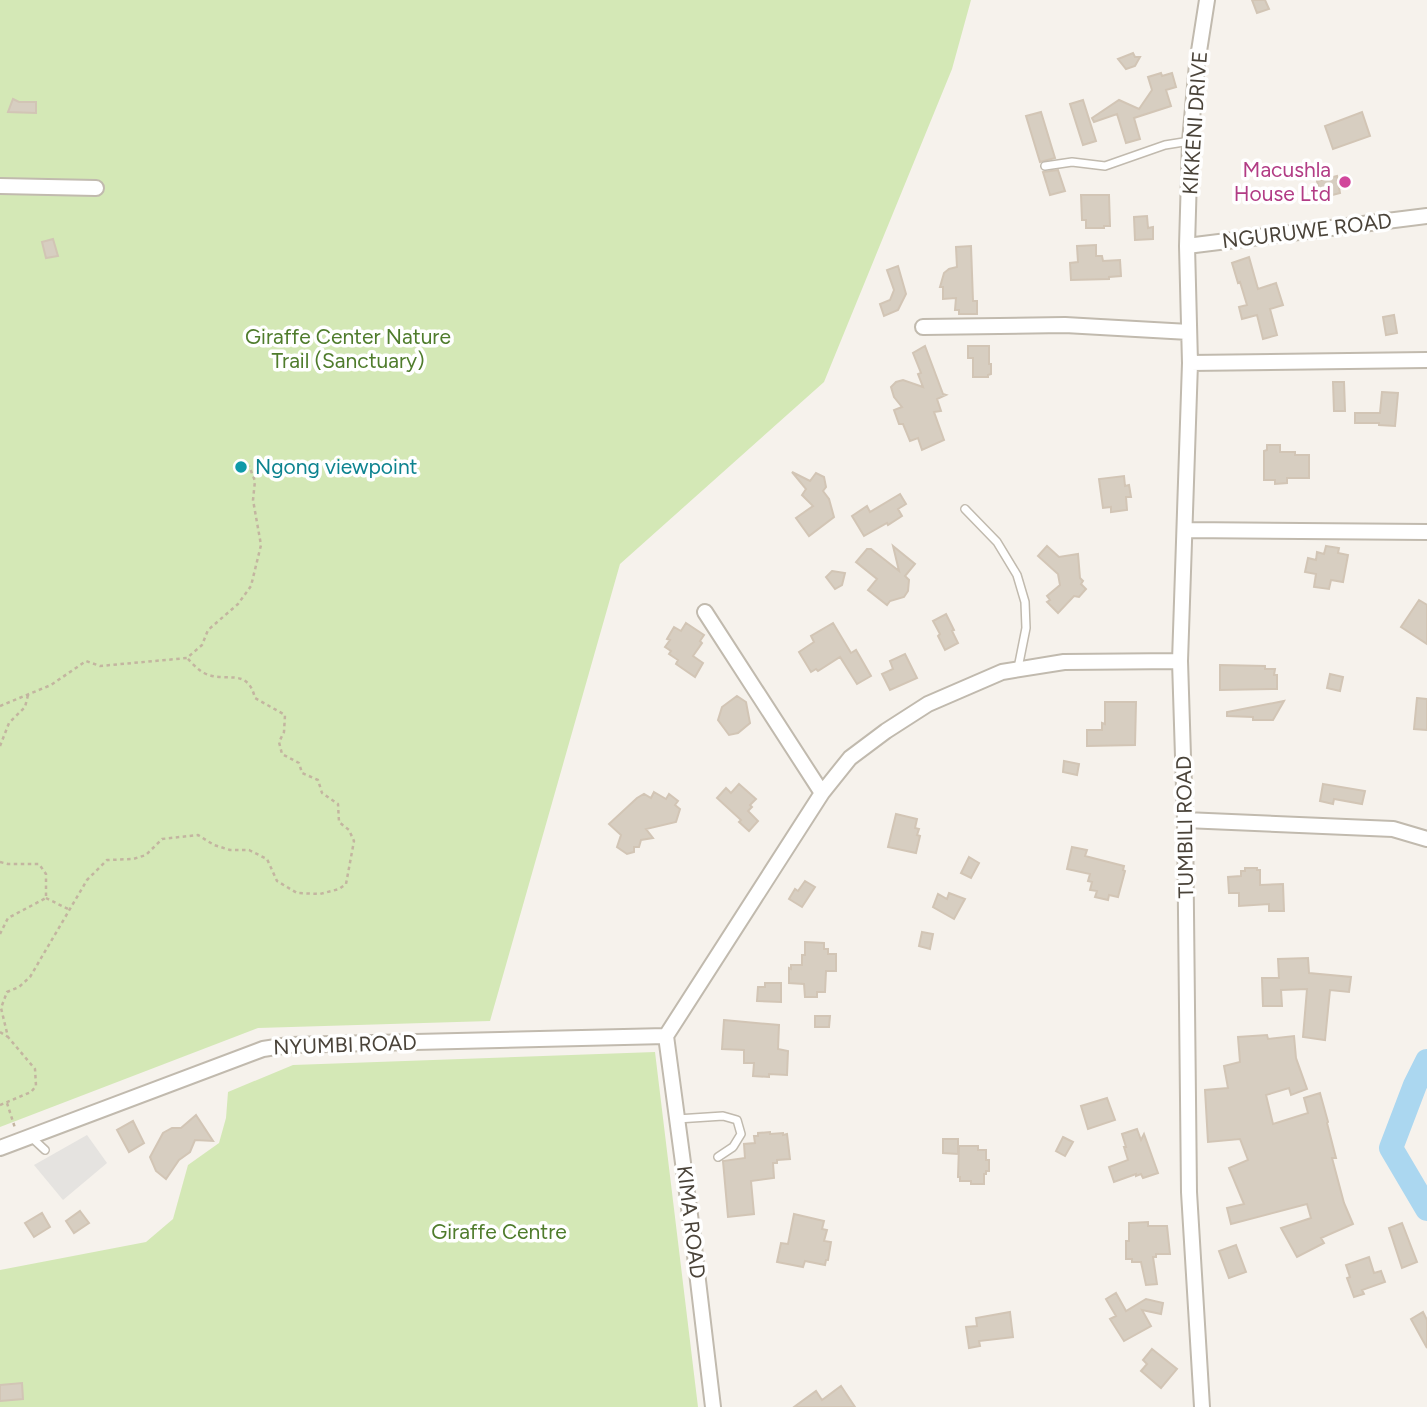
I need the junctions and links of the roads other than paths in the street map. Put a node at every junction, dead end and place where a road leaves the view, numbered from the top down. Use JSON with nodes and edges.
{"nodes":[{"id":1,"x":1207,"y":0,"type":"edge"},
{"id":2,"x":1190,"y":141,"type":"junction"},
{"id":3,"x":1045,"y":166,"type":"dead end"},
{"id":4,"x":0,"y":186,"type":"edge"},
{"id":5,"x":96,"y":188,"type":"dead end"},
{"id":6,"x":1427,"y":216,"type":"edge"},
{"id":7,"x":1187,"y":246,"type":"junction"},
{"id":8,"x":923,"y":327,"type":"dead end"},
{"id":9,"x":1189,"y":332,"type":"junction"},
{"id":10,"x":1427,"y":360,"type":"edge"},
{"id":11,"x":1190,"y":363,"type":"junction"},
{"id":12,"x":965,"y":509,"type":"dead end"},
{"id":13,"x":1185,"y":530,"type":"junction"},
{"id":14,"x":1427,"y":532,"type":"edge"},
{"id":15,"x":705,"y":612,"type":"dead end"},
{"id":16,"x":1180,"y":662,"type":"junction"},
{"id":17,"x":1018,"y":669,"type":"junction"},
{"id":18,"x":822,"y":793,"type":"junction"},
{"id":19,"x":1185,"y":820,"type":"junction"},
{"id":20,"x":1427,"y":839,"type":"edge"},
{"id":21,"x":666,"y":1037,"type":"junction"},
{"id":22,"x":677,"y":1119,"type":"junction"},
{"id":23,"x":25,"y":1139,"type":"junction"},
{"id":24,"x":0,"y":1149,"type":"edge"},
{"id":25,"x":45,"y":1150,"type":"dead end"},
{"id":26,"x":718,"y":1157,"type":"dead end"},
{"id":27,"x":713,"y":1407,"type":"edge"},
{"id":28,"x":1202,"y":1407,"type":"edge"}],
"edges":[{"from":1,"to":2,"type":"street","name":"KIKKENI DRIVE"},
{"from":2,"to":3,"type":"lane"},
{"from":2,"to":7,"type":"street","name":"KIKKENI DRIVE"},
{"from":4,"to":5,"type":"street"},
{"from":6,"to":7,"type":"street","name":"NGURUWE ROAD"},
{"from":7,"to":9,"type":"street","name":"TUMBILI ROAD"},
{"from":8,"to":9,"type":"street"},
{"from":9,"to":11,"type":"street","name":"TUMBILI ROAD"},
{"from":10,"to":11,"type":"street"},
{"from":11,"to":13,"type":"street","name":"TUMBILI ROAD"},
{"from":12,"to":17,"type":"lane"},
{"from":13,"to":14,"type":"street"},
{"from":13,"to":16,"type":"street","name":"TUMBILI ROAD"},
{"from":15,"to":18,"type":"street"},
{"from":16,"to":17,"type":"street"},
{"from":16,"to":19,"type":"street","name":"TUMBILI ROAD"},
{"from":17,"to":18,"type":"street"},
{"from":18,"to":21,"type":"street"},
{"from":19,"to":20,"type":"street"},
{"from":19,"to":28,"type":"street","name":"TUMBILI ROAD"},
{"from":21,"to":22,"type":"street","name":"KIMA ROAD"},
{"from":21,"to":23,"type":"street","name":"NYUMBI ROAD"},
{"from":22,"to":26,"type":"lane"},
{"from":22,"to":27,"type":"street","name":"KIMA ROAD"},
{"from":23,"to":24,"type":"street","name":"NYUMBI ROAD"},
{"from":23,"to":25,"type":"lane"}]}
